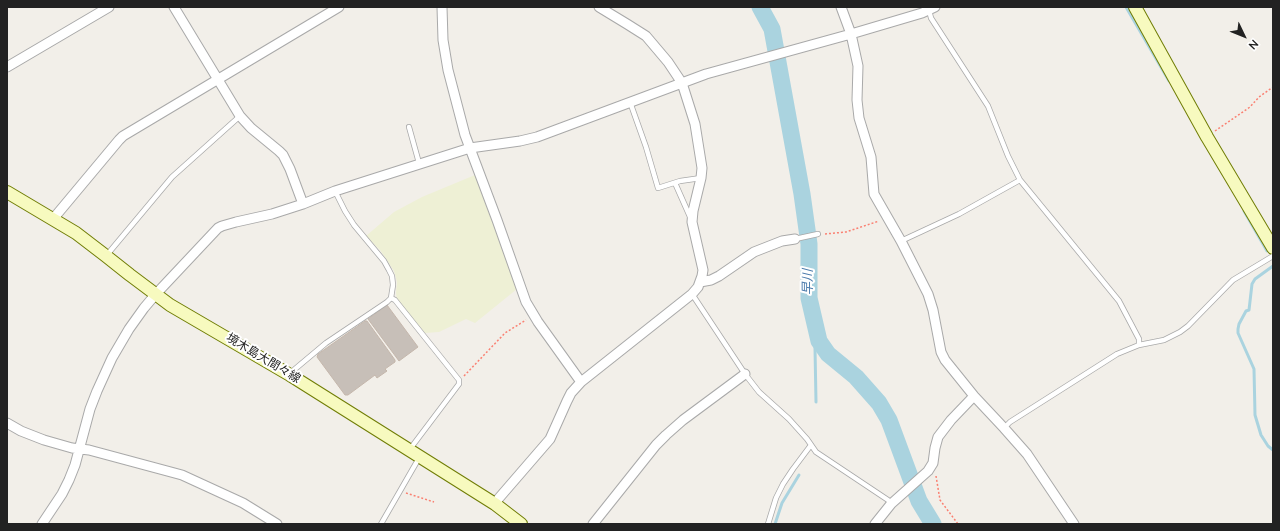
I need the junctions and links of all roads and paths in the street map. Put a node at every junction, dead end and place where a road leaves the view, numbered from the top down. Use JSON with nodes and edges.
{"nodes":[{"id":1,"x":109,"y":7,"type":"edge"},
{"id":2,"x":174,"y":7,"type":"edge"},
{"id":3,"x":339,"y":7,"type":"edge"},
{"id":4,"x":442,"y":7,"type":"edge"},
{"id":5,"x":598,"y":7,"type":"edge"},
{"id":6,"x":841,"y":7,"type":"edge"},
{"id":7,"x":1135,"y":7,"type":"edge"},
{"id":8,"x":932,"y":9,"type":"edge"},
{"id":9,"x":851,"y":34,"type":"junction"},
{"id":10,"x":7,"y":67,"type":"edge"},
{"id":11,"x":217,"y":80,"type":"junction"},
{"id":12,"x":682,"y":83,"type":"junction"},
{"id":13,"x":1273,"y":87,"type":"edge"},
{"id":14,"x":630,"y":102,"type":"junction"},
{"id":15,"x":240,"y":116,"type":"junction"},
{"id":16,"x":409,"y":127,"type":"dead end"},
{"id":17,"x":1207,"y":137,"type":"junction"},
{"id":18,"x":470,"y":148,"type":"junction"},
{"id":19,"x":419,"y":163,"type":"junction"},
{"id":20,"x":701,"y":178,"type":"junction"},
{"id":21,"x":1020,"y":180,"type":"junction"},
{"id":22,"x":674,"y":183,"type":"junction"},
{"id":23,"x":335,"y":191,"type":"junction"},
{"id":24,"x":7,"y":192,"type":"edge"},
{"id":25,"x":303,"y":204,"type":"junction"},
{"id":26,"x":888,"y":217,"type":"junction"},
{"id":27,"x":53,"y":219,"type":"junction"},
{"id":28,"x":692,"y":222,"type":"junction"},
{"id":29,"x":818,"y":234,"type":"joint"},
{"id":30,"x":795,"y":238,"type":"joint"},
{"id":31,"x":901,"y":240,"type":"junction"},
{"id":32,"x":1273,"y":248,"type":"edge"},
{"id":33,"x":106,"y":256,"type":"junction"},
{"id":34,"x":1273,"y":256,"type":"edge"},
{"id":35,"x":700,"y":282,"type":"junction"},
{"id":36,"x":692,"y":294,"type":"junction"},
{"id":37,"x":155,"y":295,"type":"junction"},
{"id":38,"x":391,"y":298,"type":"junction"},
{"id":39,"x":533,"y":314,"type":"junction"},
{"id":40,"x":1139,"y":345,"type":"junction"},
{"id":41,"x":745,"y":374,"type":"junction"},
{"id":42,"x":290,"y":375,"type":"junction"},
{"id":43,"x":459,"y":380,"type":"junction"},
{"id":44,"x":581,"y":382,"type":"junction"},
{"id":45,"x":974,"y":396,"type":"junction"},
{"id":46,"x":7,"y":424,"type":"edge"},
{"id":47,"x":1004,"y":428,"type":"junction"},
{"id":48,"x":811,"y":445,"type":"junction"},
{"id":49,"x":80,"y":450,"type":"junction"},
{"id":50,"x":415,"y":453,"type":"junction"},
{"id":51,"x":936,"y":473,"type":"dead end"},
{"id":52,"x":400,"y":491,"type":"junction"},
{"id":53,"x":434,"y":502,"type":"dead end"},
{"id":54,"x":495,"y":504,"type":"junction"},
{"id":55,"x":891,"y":504,"type":"junction"},
{"id":56,"x":42,"y":524,"type":"edge"},
{"id":57,"x":277,"y":524,"type":"edge"},
{"id":58,"x":381,"y":524,"type":"edge"},
{"id":59,"x":522,"y":524,"type":"edge"},
{"id":60,"x":593,"y":524,"type":"edge"},
{"id":61,"x":768,"y":524,"type":"edge"},
{"id":62,"x":875,"y":524,"type":"edge"},
{"id":63,"x":958,"y":524,"type":"edge"},
{"id":64,"x":1074,"y":524,"type":"edge"}],
"edges":[{"from":1,"to":10,"type":"street"},
{"from":2,"to":11,"type":"street"},
{"from":3,"to":11,"type":"street"},
{"from":4,"to":18,"type":"street"},
{"from":5,"to":12,"type":"street"},
{"from":6,"to":9,"type":"street"},
{"from":7,"to":17,"type":"main road"},
{"from":8,"to":9,"type":"street"},
{"from":8,"to":21,"type":"lane"},
{"from":9,"to":12,"type":"street"},
{"from":9,"to":26,"type":"street"},
{"from":11,"to":15,"type":"street"},
{"from":11,"to":27,"type":"street"},
{"from":12,"to":14,"type":"street"},
{"from":12,"to":20,"type":"street"},
{"from":13,"to":17,"type":"path"},
{"from":14,"to":18,"type":"street"},
{"from":14,"to":22,"type":"lane"},
{"from":15,"to":25,"type":"street"},
{"from":15,"to":33,"type":"lane"},
{"from":16,"to":19,"type":"lane"},
{"from":17,"to":32,"type":"main road"},
{"from":18,"to":19,"type":"street"},
{"from":18,"to":39,"type":"street"},
{"from":19,"to":23,"type":"street"},
{"from":20,"to":22,"type":"lane"},
{"from":20,"to":28,"type":"street"},
{"from":21,"to":31,"type":"lane"},
{"from":21,"to":40,"type":"lane"},
{"from":22,"to":28,"type":"lane"},
{"from":23,"to":25,"type":"street"},
{"from":23,"to":38,"type":"lane"},
{"from":24,"to":27,"type":"main road","name":"境木島大間々線"},
{"from":25,"to":37,"type":"street"},
{"from":26,"to":29,"type":"path"},
{"from":26,"to":31,"type":"street"},
{"from":27,"to":33,"type":"main road","name":"境木島大間々線"},
{"from":28,"to":35,"type":"street"},
{"from":29,"to":30,"type":"lane"},
{"from":30,"to":35,"type":"street"},
{"from":31,"to":45,"type":"street"},
{"from":33,"to":37,"type":"main road","name":"境木島大間々線"},
{"from":34,"to":40,"type":"lane"},
{"from":35,"to":36,"type":"street"},
{"from":36,"to":41,"type":"lane"},
{"from":36,"to":44,"type":"street"},
{"from":37,"to":42,"type":"main road","name":"境木島大間々線"},
{"from":37,"to":49,"type":"street"},
{"from":38,"to":42,"type":"lane"},
{"from":38,"to":43,"type":"lane"},
{"from":39,"to":43,"type":"path"},
{"from":39,"to":44,"type":"street"},
{"from":40,"to":47,"type":"lane"},
{"from":41,"to":48,"type":"lane"},
{"from":41,"to":60,"type":"street"},
{"from":42,"to":50,"type":"main road","name":"境木島大間々線"},
{"from":43,"to":50,"type":"lane"},
{"from":44,"to":54,"type":"street"},
{"from":45,"to":47,"type":"street"},
{"from":45,"to":55,"type":"street"},
{"from":46,"to":49,"type":"street"},
{"from":47,"to":64,"type":"street"},
{"from":48,"to":55,"type":"lane"},
{"from":48,"to":61,"type":"lane"},
{"from":49,"to":56,"type":"street"},
{"from":49,"to":57,"type":"street"},
{"from":50,"to":52,"type":"lane"},
{"from":50,"to":54,"type":"main road","name":"境木島大間々線"},
{"from":51,"to":63,"type":"path"},
{"from":52,"to":53,"type":"path"},
{"from":52,"to":58,"type":"lane"},
{"from":54,"to":59,"type":"main road","name":"境木島大間々線"},
{"from":55,"to":62,"type":"street"}]}
